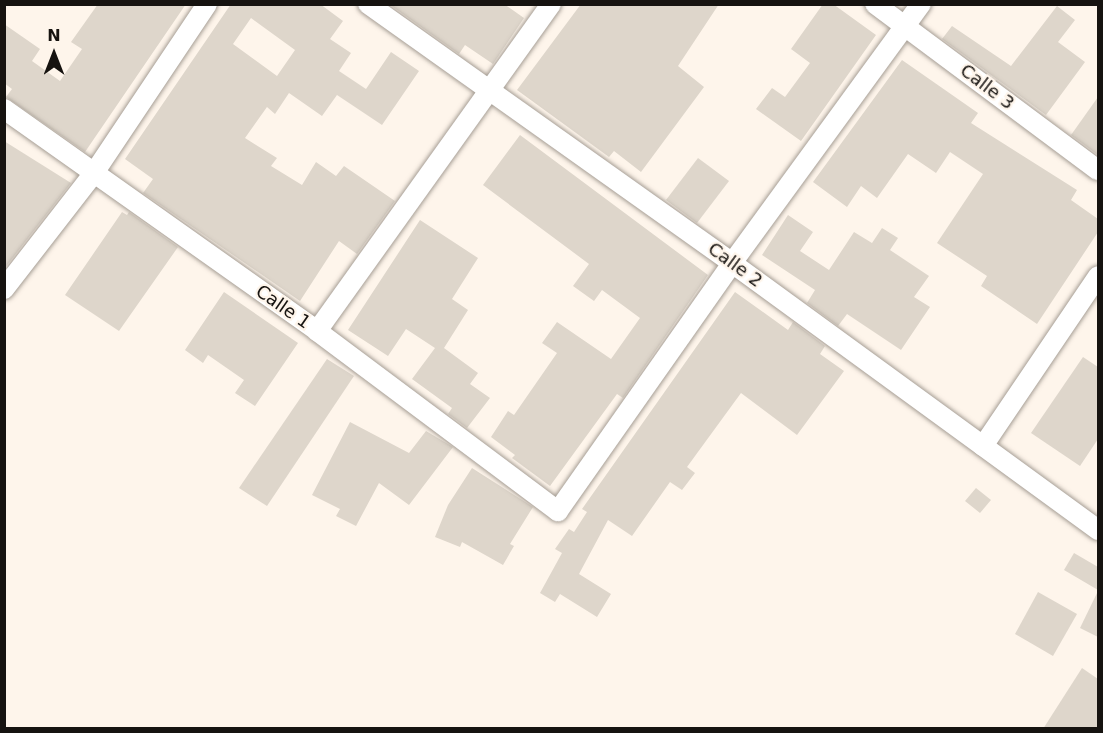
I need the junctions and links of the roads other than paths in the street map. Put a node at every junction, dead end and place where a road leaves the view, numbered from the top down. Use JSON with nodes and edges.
{"nodes":[{"id":1,"x":207,"y":4,"type":"edge"},
{"id":2,"x":368,"y":4,"type":"edge"},
{"id":3,"x":550,"y":4,"type":"edge"},
{"id":4,"x":875,"y":4,"type":"edge"},
{"id":5,"x":921,"y":4,"type":"edge"},
{"id":6,"x":905,"y":26,"type":"junction"},
{"id":7,"x":488,"y":92,"type":"junction"},
{"id":8,"x":4,"y":109,"type":"edge"},
{"id":9,"x":1098,"y":170,"type":"edge"},
{"id":10,"x":94,"y":172,"type":"junction"},
{"id":11,"x":732,"y":263,"type":"junction"},
{"id":12,"x":1098,"y":276,"type":"edge"},
{"id":13,"x":4,"y":289,"type":"edge"},
{"id":14,"x":317,"y":331,"type":"junction"},
{"id":15,"x":982,"y":446,"type":"junction"},
{"id":16,"x":1098,"y":530,"type":"edge"}],
"edges":[{"from":1,"to":10,"type":"street"},
{"from":2,"to":7,"type":"street","name":"Calle 2"},
{"from":3,"to":7,"type":"street"},
{"from":4,"to":6,"type":"street","name":"Calle 3"},
{"from":5,"to":6,"type":"street"},
{"from":6,"to":9,"type":"street","name":"Calle 3"},
{"from":6,"to":11,"type":"street"},
{"from":7,"to":11,"type":"street","name":"Calle 2"},
{"from":7,"to":14,"type":"street"},
{"from":8,"to":10,"type":"street","name":"Calle 1"},
{"from":10,"to":13,"type":"street"},
{"from":10,"to":14,"type":"street","name":"Calle 1"},
{"from":11,"to":14,"type":"street","name":"Calle 1"},
{"from":11,"to":15,"type":"street","name":"Calle 2"},
{"from":12,"to":15,"type":"street"},
{"from":15,"to":16,"type":"street","name":"Calle 2"}]}
